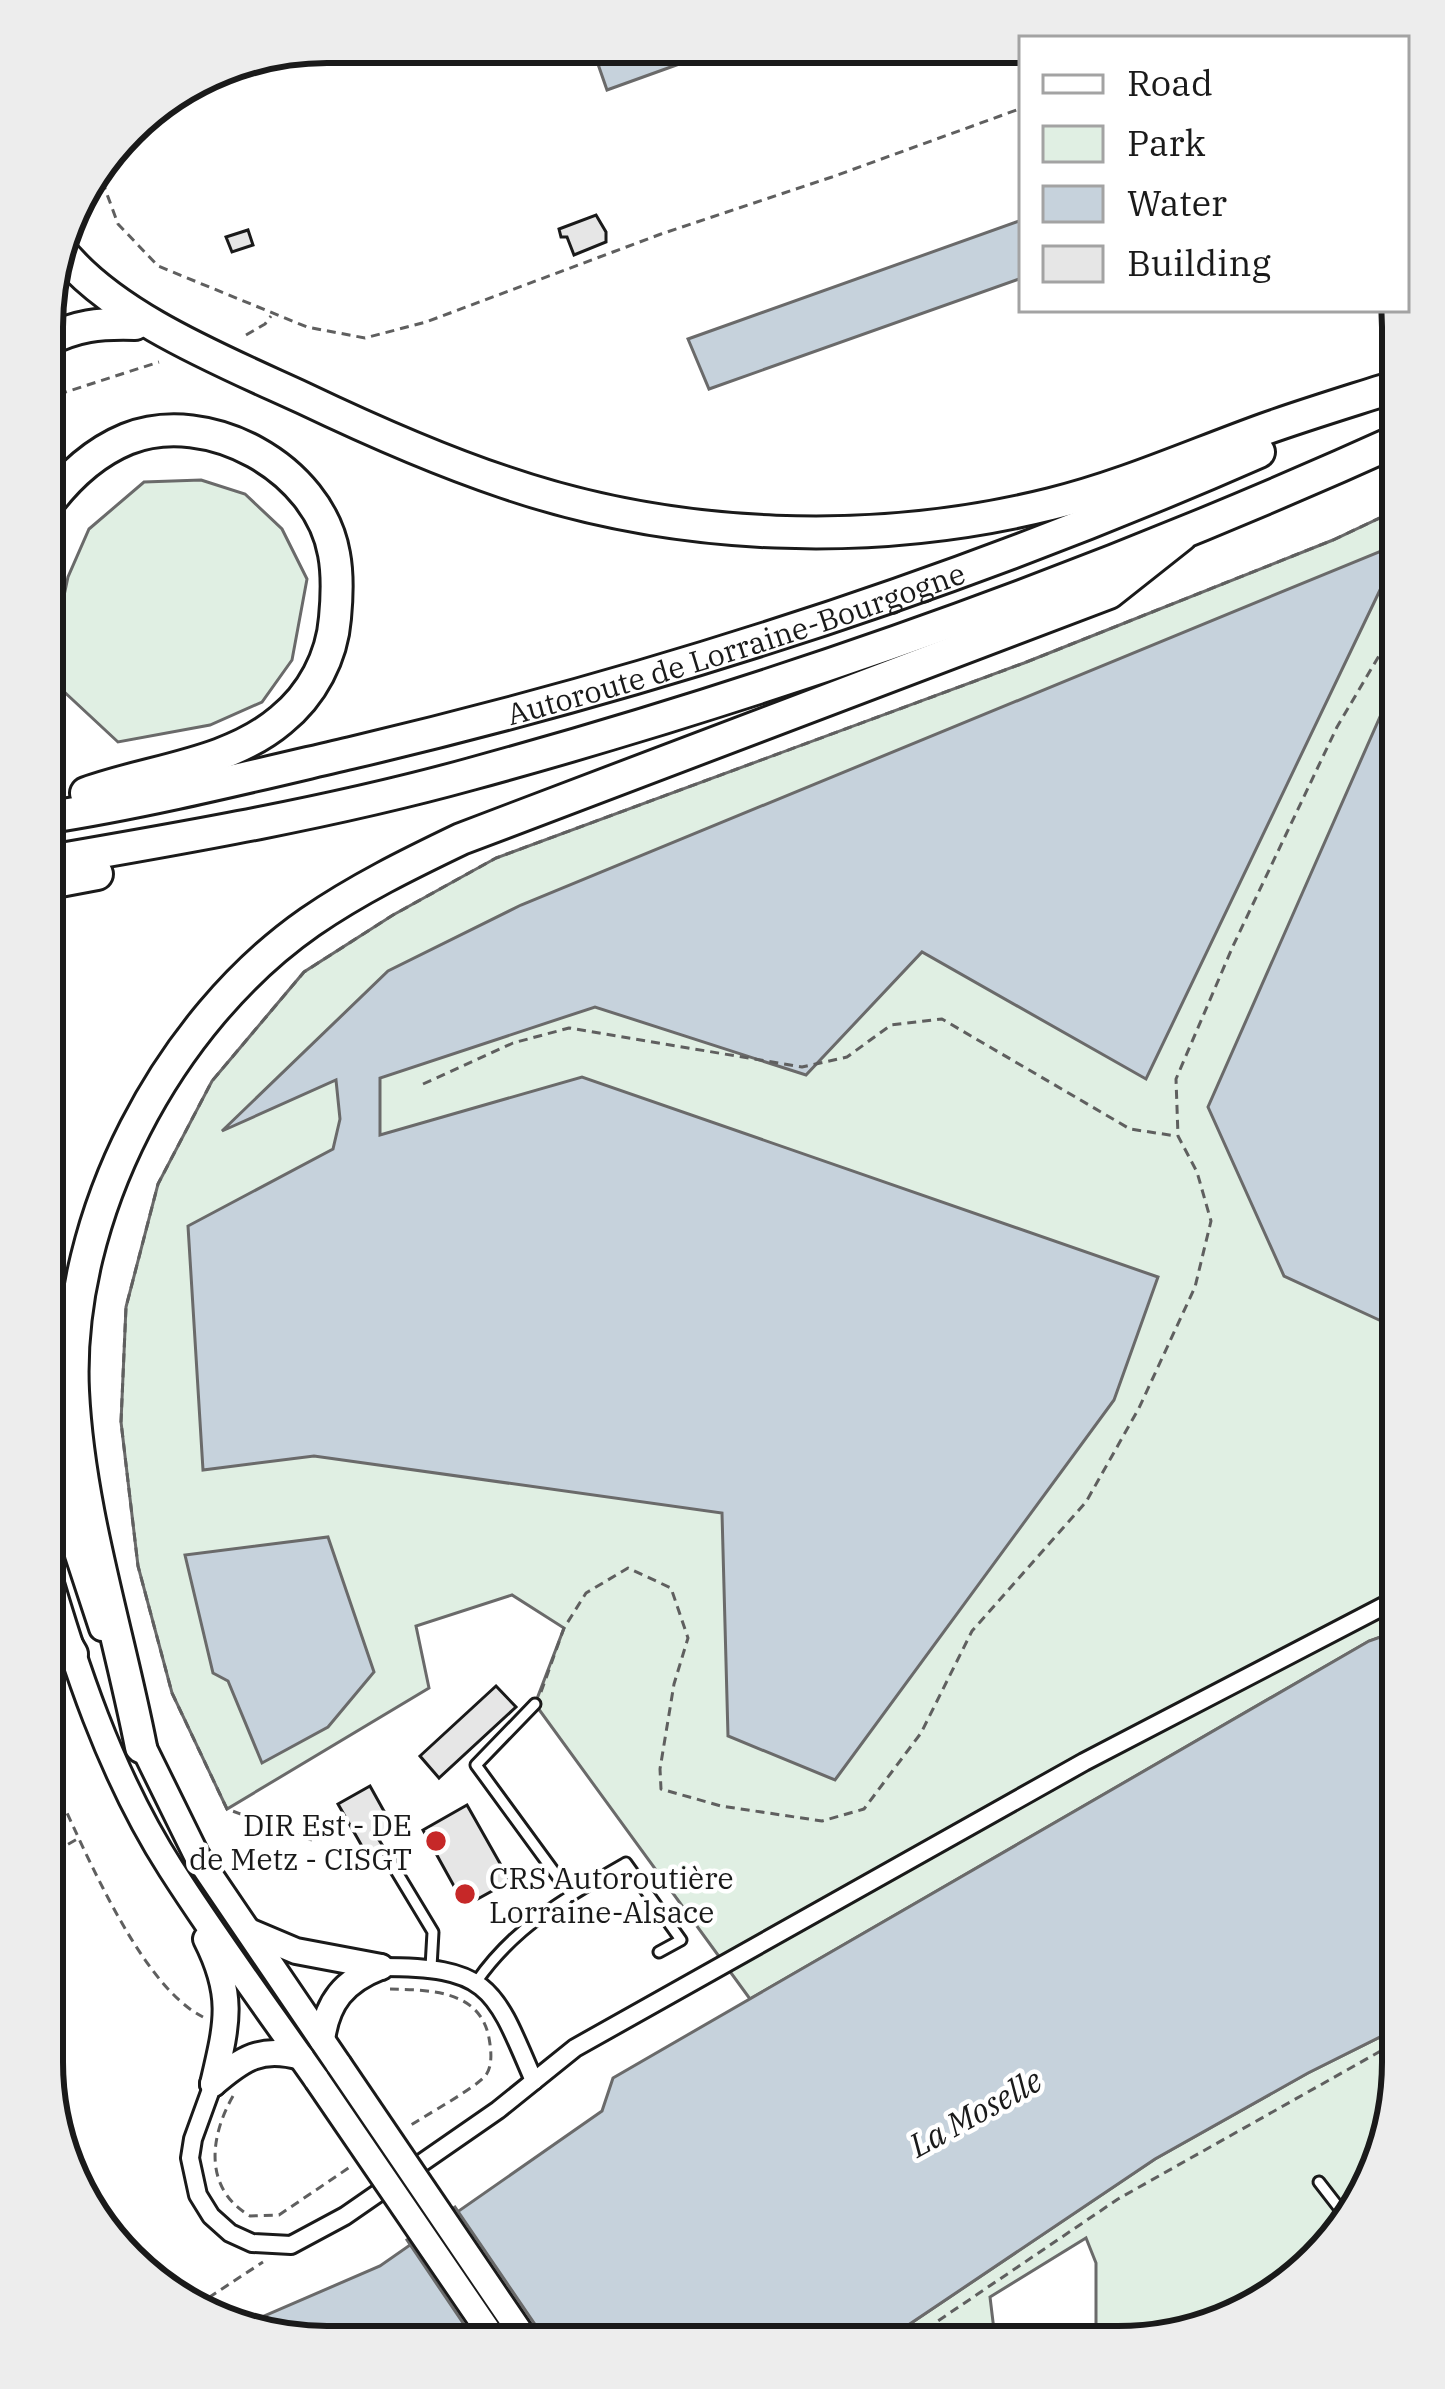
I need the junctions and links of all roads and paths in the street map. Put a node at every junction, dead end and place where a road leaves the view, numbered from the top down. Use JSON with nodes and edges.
{"nodes":[{"id":1,"x":1019,"y":109,"type":"edge"},
{"id":2,"x":104,"y":186,"type":"edge"},
{"id":3,"x":71,"y":264,"type":"edge"},
{"id":4,"x":272,"y":314,"type":"junction"},
{"id":5,"x":135,"y":325,"type":"dead end"},
{"id":6,"x":63,"y":332,"type":"edge"},
{"id":7,"x":246,"y":335,"type":"dead end"},
{"id":8,"x":159,"y":362,"type":"dead end"},
{"id":9,"x":63,"y":393,"type":"edge"},
{"id":10,"x":1382,"y":394,"type":"edge"},
{"id":11,"x":1382,"y":396,"type":"edge"},
{"id":12,"x":1382,"y":447,"type":"edge"},
{"id":13,"x":63,"y":483,"type":"edge"},
{"id":14,"x":1382,"y":517,"type":"edge"},
{"id":15,"x":1181,"y":536,"type":"junction"},
{"id":16,"x":1382,"y":651,"type":"edge"},
{"id":17,"x":469,"y":775,"type":"junction"},
{"id":18,"x":63,"y":808,"type":"edge"},
{"id":19,"x":63,"y":814,"type":"edge"},
{"id":20,"x":63,"y":859,"type":"edge"},
{"id":21,"x":63,"y":880,"type":"edge"},
{"id":22,"x":423,"y":1084,"type":"dead end"},
{"id":23,"x":1178,"y":1136,"type":"junction"},
{"id":24,"x":63,"y":1496,"type":"edge"},
{"id":25,"x":1381,"y":1607,"type":"edge"},
{"id":26,"x":63,"y":1624,"type":"edge"},
{"id":27,"x":63,"y":1638,"type":"edge"},
{"id":28,"x":72,"y":1654,"type":"junction"},
{"id":29,"x":535,"y":1704,"type":"joint"},
{"id":30,"x":141,"y":1748,"type":"junction"},
{"id":31,"x":63,"y":1802,"type":"edge"},
{"id":32,"x":81,"y":1838,"type":"junction"},
{"id":33,"x":312,"y":1840,"type":"dead end"},
{"id":34,"x":63,"y":1848,"type":"edge"},
{"id":35,"x":389,"y":1859,"type":"dead end"},
{"id":36,"x":170,"y":1867,"type":"junction"},
{"id":37,"x":571,"y":1895,"type":"junction"},
{"id":38,"x":249,"y":1932,"type":"junction"},
{"id":39,"x":659,"y":1952,"type":"dead end"},
{"id":40,"x":431,"y":1967,"type":"junction"},
{"id":41,"x":378,"y":1978,"type":"junction"},
{"id":42,"x":477,"y":1981,"type":"junction"},
{"id":43,"x":227,"y":2025,"type":"junction"},
{"id":44,"x":322,"y":2040,"type":"junction"},
{"id":45,"x":1381,"y":2051,"type":"edge"},
{"id":46,"x":301,"y":2057,"type":"junction"},
{"id":47,"x":534,"y":2081,"type":"junction"},
{"id":48,"x":213,"y":2084,"type":"junction"},
{"id":49,"x":240,"y":2084,"type":"dead end"},
{"id":50,"x":405,"y":2129,"type":"dead end"},
{"id":51,"x":350,"y":2166,"type":"dead end"},
{"id":52,"x":1319,"y":2182,"type":"dead end"},
{"id":53,"x":1339,"y":2208,"type":"edge"},
{"id":54,"x":274,"y":2245,"type":"junction"},
{"id":55,"x":209,"y":2298,"type":"edge"},
{"id":56,"x":485,"y":2326,"type":"edge"},
{"id":57,"x":517,"y":2326,"type":"edge"},
{"id":58,"x":931,"y":2326,"type":"edge"}],
"edges":[{"from":1,"to":4,"type":"path"},
{"from":2,"to":4,"type":"path"},
{"from":3,"to":10,"type":"highway"},
{"from":4,"to":7,"type":"path"},
{"from":5,"to":6,"type":"highway"},
{"from":8,"to":9,"type":"path"},
{"from":11,"to":19,"type":"highway","name":"Autoroute de Lorraine-Bourgogne"},
{"from":12,"to":15,"type":"highway","name":"Autoroute de Lorraine-Bourgogne"},
{"from":13,"to":18,"type":"highway"},
{"from":14,"to":33,"type":"path"},
{"from":15,"to":17,"type":"highway","name":"Autoroute de Lorraine-Bourgogne"},
{"from":15,"to":30,"type":"highway"},
{"from":16,"to":23,"type":"path"},
{"from":17,"to":20,"type":"highway","name":"Autoroute de Lorraine-Bourgogne"},
{"from":17,"to":21,"type":"highway"},
{"from":22,"to":23,"type":"path"},
{"from":23,"to":29,"type":"path"},
{"from":24,"to":30,"type":"main road"},
{"from":25,"to":47,"type":"street"},
{"from":26,"to":28,"type":"main road"},
{"from":27,"to":28,"type":"highway"},
{"from":28,"to":36,"type":"main road"},
{"from":29,"to":37,"type":"lane"},
{"from":30,"to":38,"type":"main road"},
{"from":31,"to":32,"type":"path"},
{"from":32,"to":34,"type":"path"},
{"from":32,"to":43,"type":"path"},
{"from":35,"to":40,"type":"lane"},
{"from":36,"to":43,"type":"main road"},
{"from":36,"to":46,"type":"main road"},
{"from":37,"to":39,"type":"lane"},
{"from":37,"to":42,"type":"lane"},
{"from":38,"to":41,"type":"main road"},
{"from":38,"to":44,"type":"main road"},
{"from":40,"to":41,"type":"street"},
{"from":40,"to":42,"type":"street"},
{"from":41,"to":44,"type":"main road"},
{"from":41,"to":50,"type":"path"},
{"from":42,"to":47,"type":"street"},
{"from":43,"to":48,"type":"main road"},
{"from":44,"to":57,"type":"main road","bridge":true},
{"from":45,"to":58,"type":"path"},
{"from":46,"to":48,"type":"main road"},
{"from":46,"to":56,"type":"main road","bridge":true},
{"from":47,"to":54,"type":"street"},
{"from":48,"to":54,"type":"street"},
{"from":49,"to":51,"type":"path"},
{"from":52,"to":53,"type":"lane"},
{"from":54,"to":55,"type":"path"}]}
